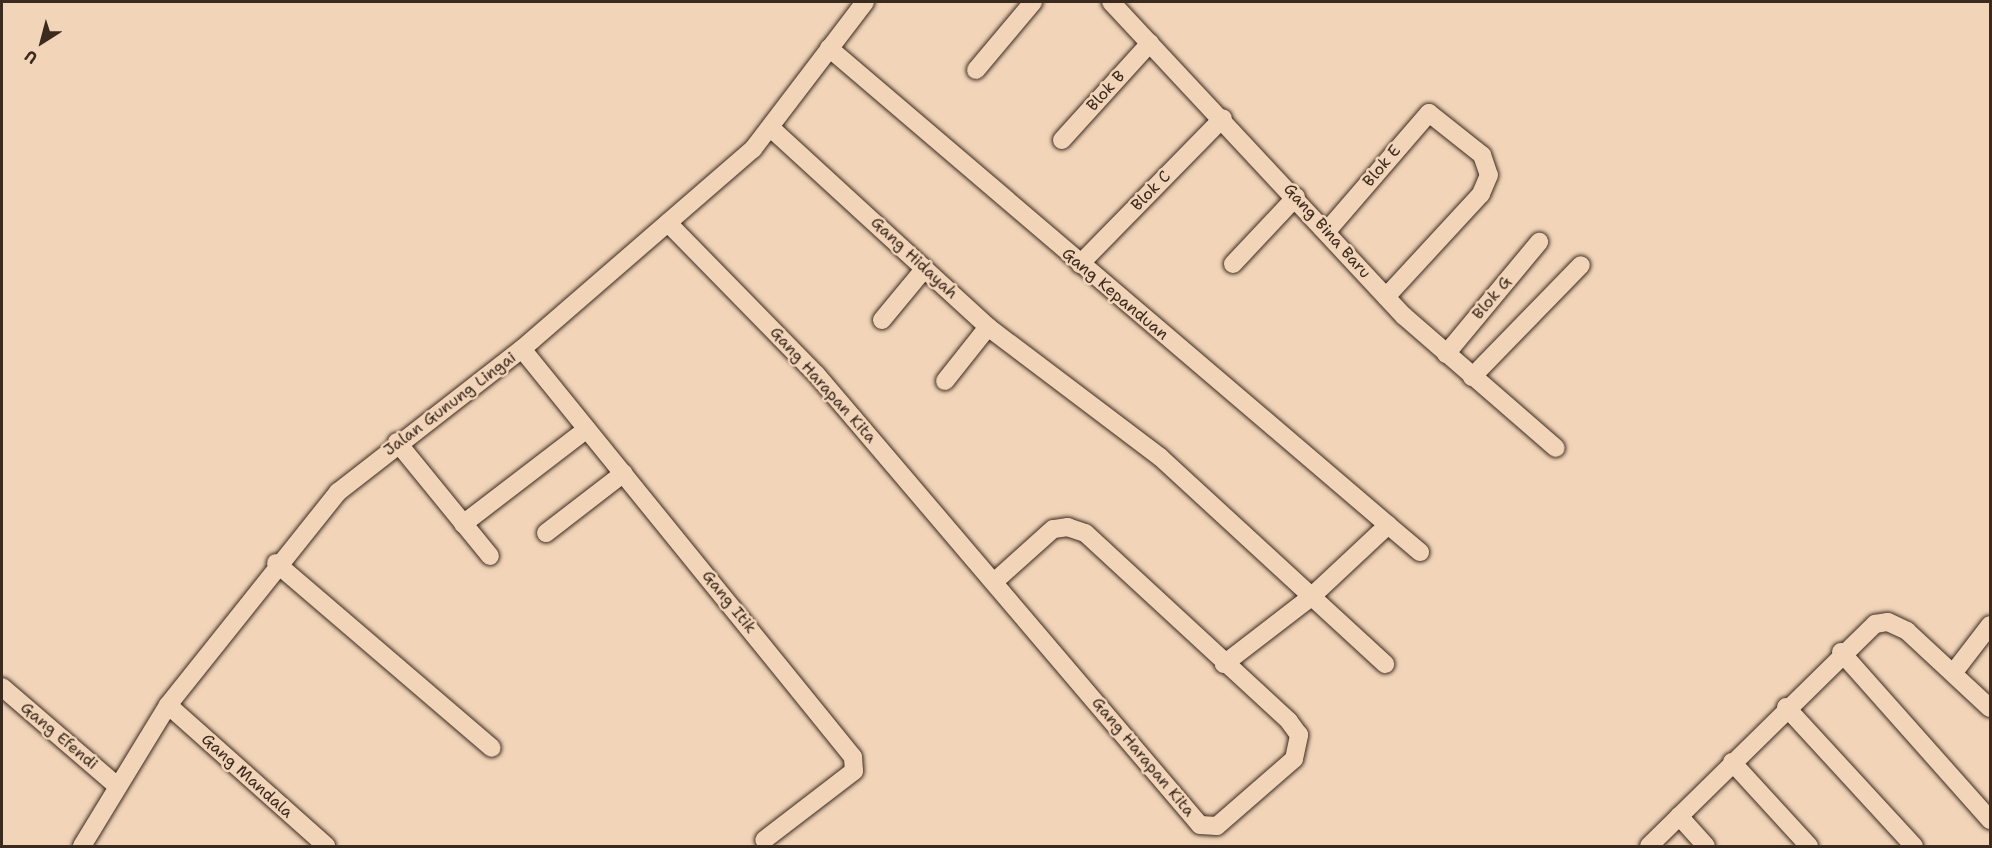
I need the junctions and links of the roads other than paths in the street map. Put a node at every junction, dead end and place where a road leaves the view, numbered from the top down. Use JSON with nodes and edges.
{"nodes":[{"id":1,"x":865,"y":2,"type":"edge"},
{"id":2,"x":1033,"y":2,"type":"edge"},
{"id":3,"x":1112,"y":2,"type":"edge"},
{"id":4,"x":1149,"y":43,"type":"junction"},
{"id":5,"x":829,"y":48,"type":"junction"},
{"id":6,"x":976,"y":70,"type":"dead end"},
{"id":7,"x":1223,"y":118,"type":"junction"},
{"id":8,"x":772,"y":129,"type":"junction"},
{"id":9,"x":1062,"y":140,"type":"dead end"},
{"id":10,"x":1296,"y":197,"type":"junction"},
{"id":11,"x":668,"y":223,"type":"junction"},
{"id":12,"x":1327,"y":231,"type":"junction"},
{"id":13,"x":1539,"y":242,"type":"dead end"},
{"id":14,"x":1080,"y":264,"type":"junction"},
{"id":15,"x":1233,"y":264,"type":"dead end"},
{"id":16,"x":1581,"y":265,"type":"dead end"},
{"id":17,"x":925,"y":268,"type":"junction"},
{"id":18,"x":1386,"y":297,"type":"junction"},
{"id":19,"x":882,"y":320,"type":"dead end"},
{"id":20,"x":988,"y":327,"type":"junction"},
{"id":21,"x":522,"y":349,"type":"junction"},
{"id":22,"x":1446,"y":354,"type":"junction"},
{"id":23,"x":1472,"y":377,"type":"junction"},
{"id":24,"x":945,"y":381,"type":"dead end"},
{"id":25,"x":587,"y":429,"type":"junction"},
{"id":26,"x":397,"y":442,"type":"junction"},
{"id":27,"x":1556,"y":448,"type":"dead end"},
{"id":28,"x":624,"y":473,"type":"junction"},
{"id":29,"x":463,"y":524,"type":"junction"},
{"id":30,"x":1388,"y":525,"type":"junction"},
{"id":31,"x":546,"y":533,"type":"dead end"},
{"id":32,"x":1420,"y":552,"type":"dead end"},
{"id":33,"x":490,"y":556,"type":"dead end"},
{"id":34,"x":276,"y":563,"type":"junction"},
{"id":35,"x":995,"y":581,"type":"junction"},
{"id":36,"x":1311,"y":597,"type":"junction"},
{"id":37,"x":1990,"y":625,"type":"edge"},
{"id":38,"x":1841,"y":652,"type":"junction"},
{"id":39,"x":1224,"y":664,"type":"junction"},
{"id":40,"x":1385,"y":664,"type":"dead end"},
{"id":41,"x":1954,"y":672,"type":"junction"},
{"id":42,"x":2,"y":687,"type":"edge"},
{"id":43,"x":168,"y":705,"type":"junction"},
{"id":44,"x":1786,"y":707,"type":"junction"},
{"id":45,"x":1990,"y":708,"type":"edge"},
{"id":46,"x":492,"y":748,"type":"dead end"},
{"id":47,"x":1732,"y":762,"type":"junction"},
{"id":48,"x":116,"y":785,"type":"junction"},
{"id":49,"x":1679,"y":816,"type":"junction"},
{"id":50,"x":1990,"y":820,"type":"edge"},
{"id":51,"x":764,"y":840,"type":"dead end"},
{"id":52,"x":82,"y":846,"type":"edge"},
{"id":53,"x":326,"y":846,"type":"edge"},
{"id":54,"x":1649,"y":846,"type":"edge"},
{"id":55,"x":1706,"y":846,"type":"edge"},
{"id":56,"x":1809,"y":846,"type":"edge"},
{"id":57,"x":1914,"y":846,"type":"edge"}],
"edges":[{"from":1,"to":5,"type":"street","name":"Jalan Gunung Lingai"},
{"from":2,"to":6,"type":"street"},
{"from":3,"to":4,"type":"street","name":"Gang Bina Baru"},
{"from":4,"to":7,"type":"street","name":"Gang Bina Baru"},
{"from":4,"to":9,"type":"street","name":"Blok B"},
{"from":5,"to":8,"type":"street","name":"Jalan Gunung Lingai"},
{"from":5,"to":14,"type":"street","name":"Gang Kepanduan"},
{"from":7,"to":10,"type":"street","name":"Gang Bina Baru"},
{"from":7,"to":14,"type":"street","name":"Blok C"},
{"from":8,"to":11,"type":"street","name":"Jalan Gunung Lingai"},
{"from":8,"to":17,"type":"street","name":"Gang Hidayah"},
{"from":10,"to":12,"type":"street","name":"Gang Bina Baru"},
{"from":10,"to":15,"type":"street"},
{"from":11,"to":21,"type":"street","name":"Jalan Gunung Lingai"},
{"from":11,"to":35,"type":"street","name":"Gang Harapan Kita"},
{"from":12,"to":18,"type":"street","name":"Gang Bina Baru"},
{"from":12,"to":18,"type":"street","name":"Blok E"},
{"from":13,"to":22,"type":"street","name":"Blok G"},
{"from":14,"to":30,"type":"street","name":"Gang Kepanduan"},
{"from":16,"to":23,"type":"street"},
{"from":17,"to":19,"type":"street"},
{"from":17,"to":20,"type":"street","name":"Gang Hidayah"},
{"from":18,"to":22,"type":"street","name":"Gang Bina Baru"},
{"from":20,"to":24,"type":"street"},
{"from":20,"to":36,"type":"street","name":"Gang Hidayah"},
{"from":21,"to":25,"type":"street","name":"Gang Itik"},
{"from":21,"to":26,"type":"street","name":"Jalan Gunung Lingai"},
{"from":22,"to":23,"type":"street","name":"Gang Bina Baru"},
{"from":23,"to":27,"type":"street","name":"Gang Bina Baru"},
{"from":25,"to":28,"type":"street","name":"Gang Itik"},
{"from":25,"to":29,"type":"street"},
{"from":26,"to":29,"type":"street"},
{"from":26,"to":34,"type":"street","name":"Jalan Gunung Lingai"},
{"from":28,"to":31,"type":"street"},
{"from":28,"to":51,"type":"street","name":"Gang Itik"},
{"from":29,"to":33,"type":"street"},
{"from":30,"to":32,"type":"street","name":"Gang Kepanduan"},
{"from":30,"to":36,"type":"street"},
{"from":34,"to":43,"type":"street","name":"Jalan Gunung Lingai"},
{"from":34,"to":46,"type":"street"},
{"from":35,"to":39,"type":"street","name":"Gang Harapan Kita"},
{"from":35,"to":39,"type":"street","name":"Gang Harapan Kita"},
{"from":36,"to":39,"type":"street"},
{"from":36,"to":40,"type":"street","name":"Gang Hidayah"},
{"from":37,"to":41,"type":"street"},
{"from":38,"to":41,"type":"street"},
{"from":38,"to":44,"type":"street"},
{"from":38,"to":50,"type":"street"},
{"from":41,"to":45,"type":"street"},
{"from":42,"to":48,"type":"street","name":"Gang Efendi"},
{"from":43,"to":48,"type":"street","name":"Jalan Gunung Lingai"},
{"from":43,"to":53,"type":"street","name":"Gang Mandala"},
{"from":44,"to":47,"type":"street"},
{"from":44,"to":57,"type":"street"},
{"from":47,"to":49,"type":"street"},
{"from":47,"to":56,"type":"street"},
{"from":48,"to":52,"type":"street","name":"Jalan Gunung Lingai"},
{"from":49,"to":54,"type":"street"},
{"from":49,"to":55,"type":"street"}]}
